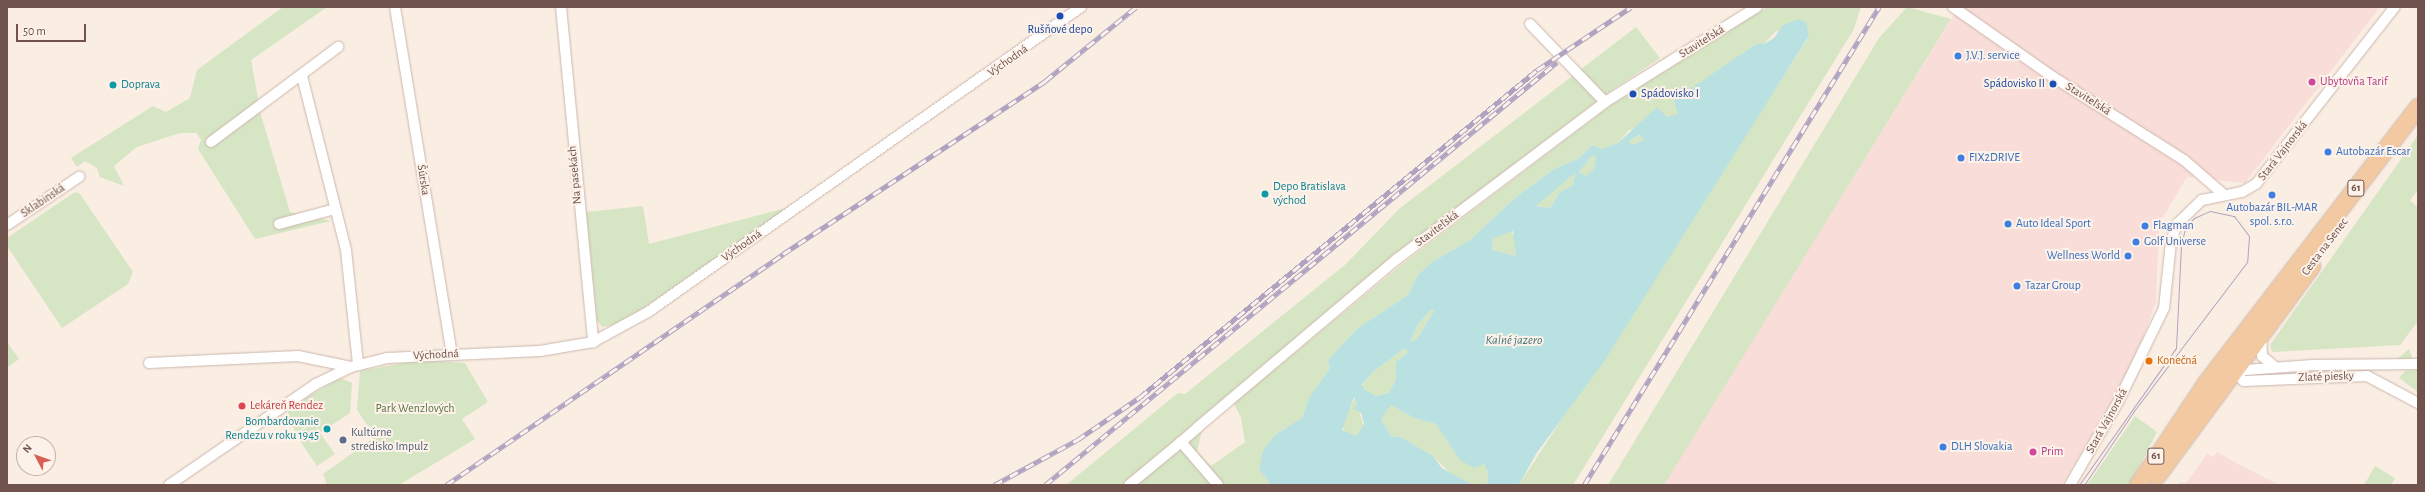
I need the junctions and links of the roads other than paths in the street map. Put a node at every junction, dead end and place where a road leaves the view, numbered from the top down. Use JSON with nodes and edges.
{"nodes":[{"id":1,"x":395,"y":7,"type":"edge"},
{"id":2,"x":560,"y":7,"type":"edge"},
{"id":3,"x":1081,"y":7,"type":"edge"},
{"id":4,"x":1757,"y":7,"type":"edge"},
{"id":5,"x":1953,"y":7,"type":"edge"},
{"id":6,"x":2395,"y":7,"type":"edge"},
{"id":7,"x":1530,"y":24,"type":"dead end"},
{"id":8,"x":338,"y":47,"type":"dead end"},
{"id":9,"x":302,"y":76,"type":"junction"},
{"id":10,"x":1605,"y":102,"type":"junction"},
{"id":11,"x":2418,"y":106,"type":"edge"},
{"id":12,"x":2418,"y":124,"type":"edge"},
{"id":13,"x":211,"y":142,"type":"dead end"},
{"id":14,"x":79,"y":177,"type":"dead end"},
{"id":15,"x":2222,"y":193,"type":"junction"},
{"id":16,"x":335,"y":209,"type":"junction"},
{"id":17,"x":279,"y":224,"type":"dead end"},
{"id":18,"x":7,"y":225,"type":"edge"},
{"id":19,"x":2262,"y":329,"type":"junction"},
{"id":20,"x":2243,"y":334,"type":"junction"},
{"id":21,"x":593,"y":342,"type":"junction"},
{"id":22,"x":452,"y":354,"type":"junction"},
{"id":23,"x":149,"y":363,"type":"dead end"},
{"id":24,"x":2418,"y":364,"type":"edge"},
{"id":25,"x":355,"y":366,"type":"junction"},
{"id":26,"x":2276,"y":367,"type":"junction"},
{"id":27,"x":2232,"y":371,"type":"junction"},
{"id":28,"x":2205,"y":384,"type":"junction"},
{"id":29,"x":2418,"y":403,"type":"edge"},
{"id":30,"x":1181,"y":442,"type":"junction"},
{"id":31,"x":169,"y":485,"type":"edge"},
{"id":32,"x":1129,"y":485,"type":"edge"},
{"id":33,"x":1218,"y":485,"type":"edge"},
{"id":34,"x":2070,"y":485,"type":"edge"},
{"id":35,"x":2138,"y":485,"type":"edge"},
{"id":36,"x":2151,"y":485,"type":"edge"}],
"edges":[{"from":1,"to":22,"type":"street","name":"Šúrska"},
{"from":2,"to":21,"type":"street","name":"Na pasekách"},
{"from":3,"to":21,"type":"street","name":"Východná"},
{"from":4,"to":10,"type":"street","name":"Staviteľská"},
{"from":5,"to":15,"type":"street","name":"Staviteľská"},
{"from":6,"to":15,"type":"street","name":"Stará Vajnorská"},
{"from":7,"to":10,"type":"street"},
{"from":8,"to":9,"type":"street"},
{"from":9,"to":13,"type":"street"},
{"from":9,"to":16,"type":"street"},
{"from":10,"to":30,"type":"street","name":"Staviteľská"},
{"from":11,"to":20,"type":"main road","name":"Cesta na Senec","number":"61"},
{"from":12,"to":19,"type":"main road","name":"Cesta na Senec","number":"61"},
{"from":14,"to":18,"type":"street","name":"Sklabinská"},
{"from":15,"to":34,"type":"street","name":"Stará Vajnorská"},
{"from":16,"to":17,"type":"street"},
{"from":16,"to":25,"type":"street"},
{"from":19,"to":26,"type":"street"},
{"from":19,"to":27,"type":"main road","name":"Cesta na Senec","number":"61"},
{"from":20,"to":27,"type":"street","name":"Cesta na Senec"},
{"from":20,"to":28,"type":"main road","name":"Cesta na Senec","number":"61"},
{"from":21,"to":22,"type":"street","name":"Východná"},
{"from":22,"to":25,"type":"street","name":"Východná"},
{"from":23,"to":25,"type":"street","name":"Východná"},
{"from":24,"to":26,"type":"street","name":"Zlaté piesky"},
{"from":25,"to":31,"type":"street"},
{"from":26,"to":27,"type":"street","name":"Zlaté piesky"},
{"from":27,"to":28,"type":"street","name":"Zlaté piesky"},
{"from":27,"to":29,"type":"street","name":"Zlaté piesky"},
{"from":27,"to":36,"type":"main road","name":"Cesta na Senec","number":"61"},
{"from":28,"to":35,"type":"main road","name":"Cesta na Senec","number":"61"},
{"from":30,"to":32,"type":"street","name":"Staviteľská"},
{"from":30,"to":33,"type":"street"}]}
